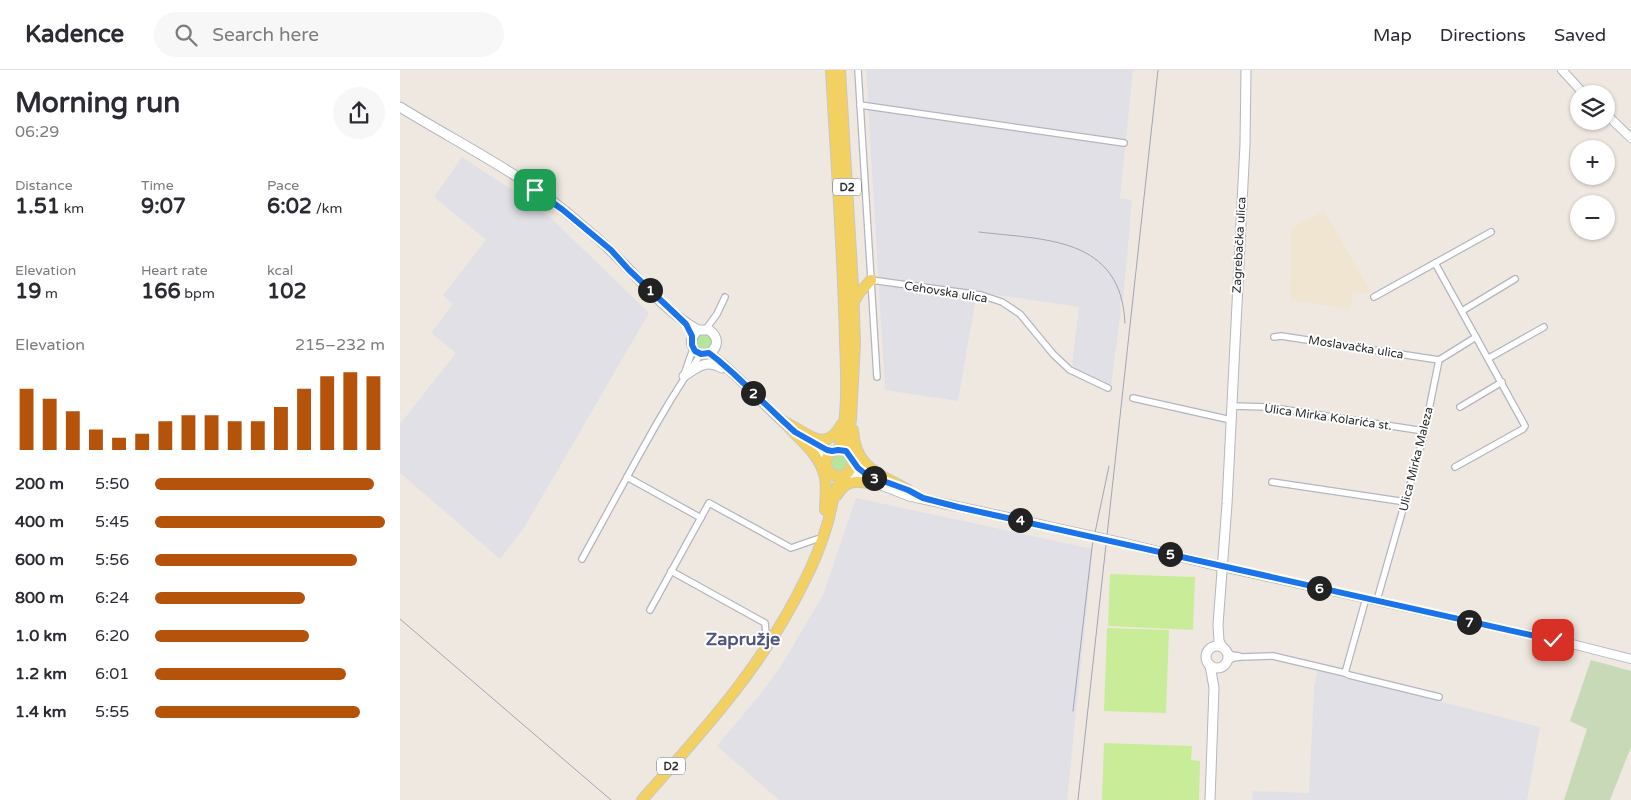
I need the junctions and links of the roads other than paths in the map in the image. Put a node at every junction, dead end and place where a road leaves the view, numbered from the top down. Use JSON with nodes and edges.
{"nodes":[{"id":1,"x":831,"y":70,"type":"edge"},
{"id":2,"x":840,"y":70,"type":"edge"},
{"id":3,"x":858,"y":70,"type":"edge"},
{"id":4,"x":1246,"y":70,"type":"edge"},
{"id":5,"x":1562,"y":70,"type":"edge"},
{"id":6,"x":1576,"y":85,"type":"edge"},
{"id":7,"x":860,"y":106,"type":"junction"},
{"id":8,"x":400,"y":107,"type":"edge"},
{"id":9,"x":1615,"y":123,"type":"edge"},
{"id":10,"x":1631,"y":138,"type":"edge"},
{"id":11,"x":1124,"y":143,"type":"dead end"},
{"id":12,"x":1491,"y":232,"type":"dead end"},
{"id":13,"x":1435,"y":263,"type":"junction"},
{"id":14,"x":1515,"y":279,"type":"dead end"},
{"id":15,"x":871,"y":280,"type":"junction"},
{"id":16,"x":1374,"y":296,"type":"dead end"},
{"id":17,"x":725,"y":297,"type":"dead end"},
{"id":18,"x":854,"y":303,"type":"junction"},
{"id":19,"x":1462,"y":311,"type":"junction"},
{"id":20,"x":1544,"y":327,"type":"dead end"},
{"id":21,"x":702,"y":332,"type":"junction"},
{"id":22,"x":1274,"y":337,"type":"dead end"},
{"id":23,"x":1476,"y":337,"type":"junction"},
{"id":24,"x":704,"y":351,"type":"junction"},
{"id":25,"x":1488,"y":358,"type":"junction"},
{"id":26,"x":1439,"y":360,"type":"junction"},
{"id":27,"x":734,"y":374,"type":"junction"},
{"id":28,"x":684,"y":376,"type":"junction"},
{"id":29,"x":877,"y":377,"type":"dead end"},
{"id":30,"x":1502,"y":382,"type":"junction"},
{"id":31,"x":1108,"y":388,"type":"dead end"},
{"id":32,"x":1133,"y":398,"type":"dead end"},
{"id":33,"x":1232,"y":406,"type":"junction"},
{"id":34,"x":1460,"y":407,"type":"dead end"},
{"id":35,"x":848,"y":419,"type":"junction"},
{"id":36,"x":1231,"y":420,"type":"junction"},
{"id":37,"x":783,"y":421,"type":"junction"},
{"id":38,"x":1424,"y":431,"type":"junction"},
{"id":39,"x":795,"y":432,"type":"junction"},
{"id":40,"x":839,"y":451,"type":"junction"},
{"id":41,"x":852,"y":460,"type":"junction"},
{"id":42,"x":826,"y":462,"type":"junction"},
{"id":43,"x":1455,"y":467,"type":"dead end"},
{"id":44,"x":842,"y":474,"type":"junction"},
{"id":45,"x":627,"y":477,"type":"junction"},
{"id":46,"x":1272,"y":482,"type":"dead end"},
{"id":47,"x":877,"y":484,"type":"junction"},
{"id":48,"x":908,"y":490,"type":"junction"},
{"id":49,"x":923,"y":498,"type":"junction"},
{"id":50,"x":1406,"y":502,"type":"junction"},
{"id":51,"x":829,"y":507,"type":"junction"},
{"id":52,"x":701,"y":518,"type":"junction"},
{"id":53,"x":817,"y":539,"type":"junction"},
{"id":54,"x":582,"y":559,"type":"dead end"},
{"id":55,"x":1223,"y":567,"type":"junction"},
{"id":56,"x":671,"y":571,"type":"junction"},
{"id":57,"x":798,"y":594,"type":"junction"},
{"id":58,"x":1366,"y":598,"type":"junction"},
{"id":59,"x":1378,"y":600,"type":"junction"},
{"id":60,"x":650,"y":610,"type":"dead end"},
{"id":61,"x":1218,"y":625,"type":"junction"},
{"id":62,"x":767,"y":648,"type":"junction"},
{"id":63,"x":1210,"y":649,"type":"junction"},
{"id":64,"x":1224,"y":649,"type":"junction"},
{"id":65,"x":1241,"y":657,"type":"junction"},
{"id":66,"x":1631,"y":659,"type":"edge"},
{"id":67,"x":1224,"y":664,"type":"junction"},
{"id":68,"x":1210,"y":665,"type":"junction"},
{"id":69,"x":1345,"y":673,"type":"junction"},
{"id":70,"x":1214,"y":688,"type":"junction"},
{"id":71,"x":1439,"y":697,"type":"dead end"},
{"id":72,"x":642,"y":800,"type":"edge"},
{"id":73,"x":1210,"y":800,"type":"edge"}],
"edges":[{"from":1,"to":35,"type":"main road","number":"D2"},
{"from":2,"to":18,"type":"main road","number":"D2"},
{"from":3,"to":7,"type":"street"},
{"from":4,"to":33,"type":"main road","name":"Zagrebačka ulica"},
{"from":5,"to":6,"type":"street"},
{"from":7,"to":11,"type":"street"},
{"from":7,"to":15,"type":"street"},
{"from":8,"to":21,"type":"main road"},
{"from":9,"to":10,"type":"street"},
{"from":12,"to":13,"type":"street"},
{"from":13,"to":16,"type":"street"},
{"from":13,"to":19,"type":"street"},
{"from":14,"to":19,"type":"street"},
{"from":15,"to":18,"type":"main road"},
{"from":15,"to":29,"type":"street"},
{"from":15,"to":31,"type":"street","name":"Cehovska ulica"},
{"from":17,"to":21,"type":"street"},
{"from":18,"to":35,"type":"main road","number":"D2"},
{"from":19,"to":23,"type":"street"},
{"from":20,"to":25,"type":"street"},
{"from":21,"to":24,"type":"main road"},
{"from":21,"to":24,"type":"main road"},
{"from":22,"to":26,"type":"street","name":"Moslavačka ulica"},
{"from":23,"to":25,"type":"street"},
{"from":23,"to":26,"type":"street"},
{"from":24,"to":27,"type":"main road"},
{"from":24,"to":28,"type":"street"},
{"from":25,"to":30,"type":"street"},
{"from":26,"to":38,"type":"street","name":"Ulica Mirka Maleza"},
{"from":27,"to":28,"type":"main road"},
{"from":27,"to":37,"type":"main road"},
{"from":28,"to":45,"type":"street"},
{"from":30,"to":34,"type":"street"},
{"from":30,"to":43,"type":"street"},
{"from":32,"to":36,"type":"street"},
{"from":33,"to":36,"type":"main road","name":"Zagrebačka ulica"},
{"from":33,"to":38,"type":"street","name":"Ulica Mirka Kolarića st."},
{"from":35,"to":37,"type":"main road"},
{"from":35,"to":40,"type":"main road","number":"D2"},
{"from":35,"to":48,"type":"main road"},
{"from":36,"to":55,"type":"main road","name":"Zagrebačka ulica"},
{"from":37,"to":39,"type":"main road"},
{"from":37,"to":51,"type":"main road"},
{"from":38,"to":50,"type":"street","name":"Ulica Mirka Maleza"},
{"from":39,"to":40,"type":"main road"},
{"from":39,"to":42,"type":"main road"},
{"from":40,"to":41,"type":"main road"},
{"from":40,"to":42,"type":"main road","number":"D2"},
{"from":41,"to":44,"type":"main road","number":"D2"},
{"from":41,"to":48,"type":"main road"},
{"from":42,"to":44,"type":"main road"},
{"from":44,"to":47,"type":"main road"},
{"from":44,"to":51,"type":"main road","number":"D2"},
{"from":45,"to":52,"type":"street"},
{"from":45,"to":54,"type":"street"},
{"from":46,"to":50,"type":"street"},
{"from":47,"to":49,"type":"main road"},
{"from":47,"to":51,"type":"main road"},
{"from":48,"to":49,"type":"main road"},
{"from":49,"to":55,"type":"main road","bridge":true},
{"from":50,"to":59,"type":"street","name":"Ulica Mirka Maleza"},
{"from":51,"to":53,"type":"main road","number":"D2"},
{"from":51,"to":57,"type":"main road","number":"D2"},
{"from":52,"to":53,"type":"street"},
{"from":52,"to":56,"type":"street"},
{"from":53,"to":57,"type":"main road","number":"D2"},
{"from":55,"to":58,"type":"street"},
{"from":55,"to":61,"type":"main road","name":"Zagrebačka ulica"},
{"from":56,"to":60,"type":"street"},
{"from":56,"to":62,"type":"street"},
{"from":57,"to":62,"type":"main road","number":"D2"},
{"from":58,"to":59,"type":"street"},
{"from":58,"to":69,"type":"street"},
{"from":59,"to":66,"type":"street"},
{"from":61,"to":63,"type":"main road","name":"Zagrebačka ulica"},
{"from":61,"to":64,"type":"main road","name":"Zagrebačka ulica"},
{"from":62,"to":72,"type":"main road","number":"D2"},
{"from":63,"to":64,"type":"main road"},
{"from":63,"to":68,"type":"main road","name":"Zagrebačka ulica"},
{"from":64,"to":65,"type":"street"},
{"from":64,"to":67,"type":"main road","name":"Zagrebačka ulica"},
{"from":65,"to":67,"type":"street"},
{"from":65,"to":69,"type":"street"},
{"from":67,"to":68,"type":"main road"},
{"from":67,"to":70,"type":"main road","name":"Zagrebačka ulica"},
{"from":68,"to":70,"type":"main road","name":"Zagrebačka ulica"},
{"from":69,"to":71,"type":"street"},
{"from":70,"to":73,"type":"main road","name":"Zagrebačka ulica"}]}
